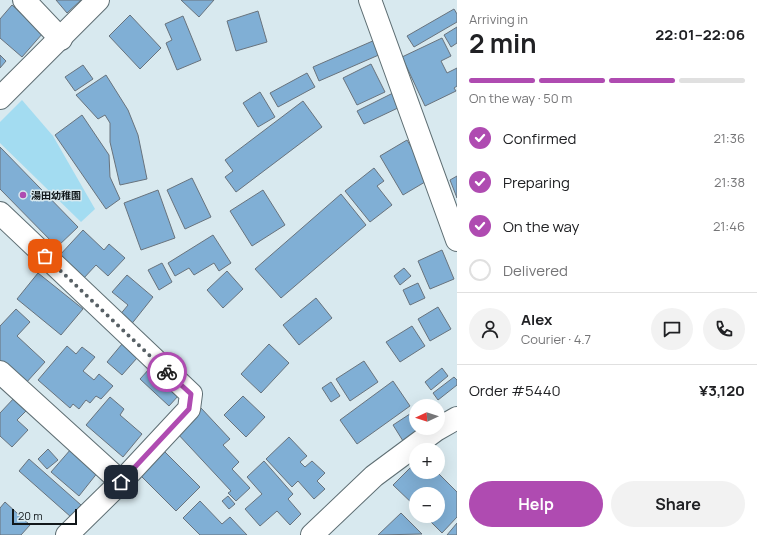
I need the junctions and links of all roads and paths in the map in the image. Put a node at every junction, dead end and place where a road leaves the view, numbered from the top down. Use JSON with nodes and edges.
{"nodes":[{"id":1,"x":24,"y":0,"type":"edge"},
{"id":2,"x":98,"y":0,"type":"edge"},
{"id":3,"x":370,"y":0,"type":"edge"},
{"id":4,"x":61,"y":39,"type":"junction"},
{"id":5,"x":0,"y":98,"type":"edge"},
{"id":6,"x":0,"y":213,"type":"edge"},
{"id":7,"x":455,"y":225,"type":"edge"},
{"id":8,"x":0,"y":372,"type":"edge"},
{"id":9,"x":457,"y":418,"type":"edge"},
{"id":10,"x":121,"y":482,"type":"junction"},
{"id":11,"x":67,"y":535,"type":"edge"},
{"id":12,"x":312,"y":535,"type":"edge"}],
"edges":[{"from":1,"to":4,"type":"street"},
{"from":2,"to":4,"type":"street"},
{"from":3,"to":7,"type":"street"},
{"from":4,"to":5,"type":"street"},
{"from":6,"to":10,"type":"street"},
{"from":8,"to":10,"type":"street"},
{"from":9,"to":12,"type":"street"},
{"from":10,"to":11,"type":"street"}]}
